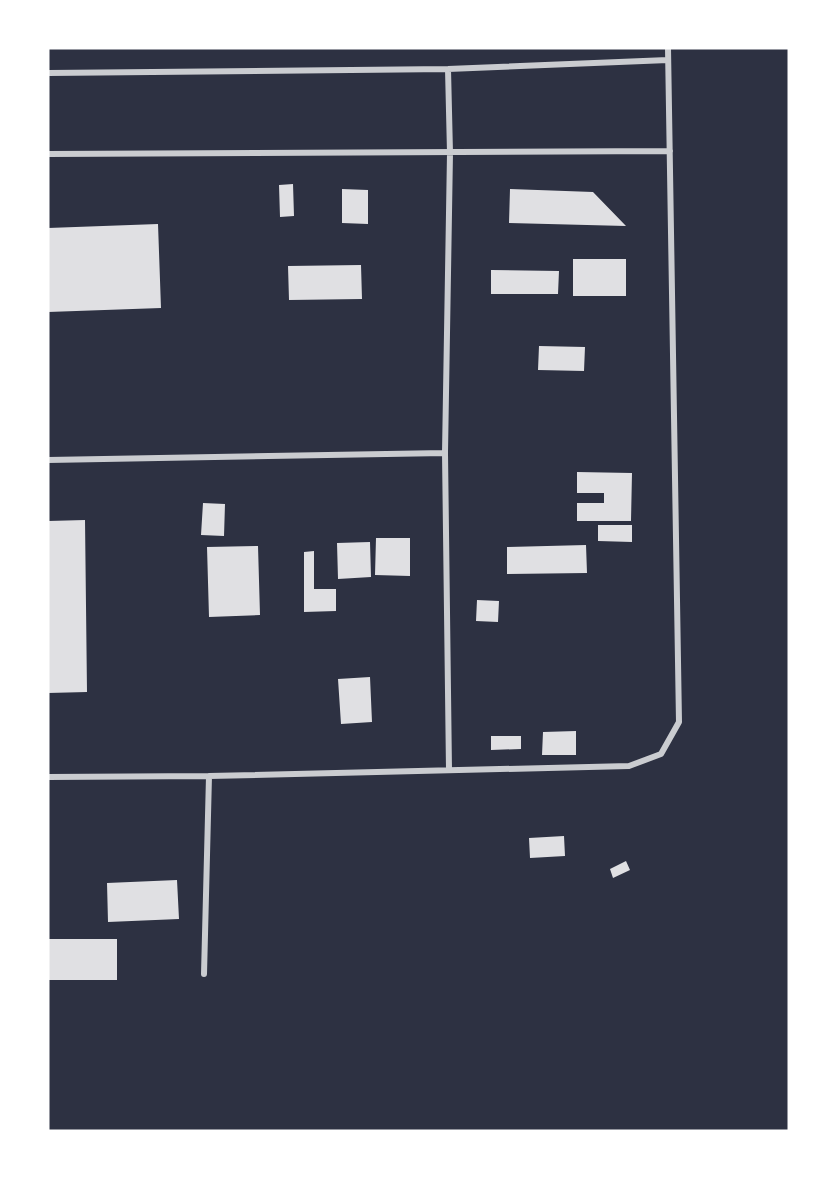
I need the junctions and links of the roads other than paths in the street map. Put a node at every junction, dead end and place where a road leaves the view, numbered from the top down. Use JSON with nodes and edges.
{"nodes":[{"id":1,"x":668,"y":48,"type":"edge"},
{"id":2,"x":668,"y":60,"type":"junction"},
{"id":3,"x":448,"y":69,"type":"junction"},
{"id":4,"x":48,"y":74,"type":"edge"},
{"id":5,"x":670,"y":151,"type":"junction"},
{"id":6,"x":450,"y":153,"type":"junction"},
{"id":7,"x":48,"y":154,"type":"edge"},
{"id":8,"x":445,"y":453,"type":"junction"},
{"id":9,"x":48,"y":460,"type":"edge"},
{"id":10,"x":449,"y":770,"type":"junction"},
{"id":11,"x":209,"y":776,"type":"junction"},
{"id":12,"x":48,"y":777,"type":"edge"},
{"id":13,"x":204,"y":974,"type":"dead end"}],
"edges":[{"from":1,"to":2,"type":"street"},
{"from":2,"to":3,"type":"street"},
{"from":2,"to":5,"type":"street"},
{"from":3,"to":4,"type":"street"},
{"from":3,"to":6,"type":"street"},
{"from":5,"to":6,"type":"street"},
{"from":5,"to":10,"type":"street"},
{"from":6,"to":7,"type":"street"},
{"from":6,"to":8,"type":"street"},
{"from":8,"to":9,"type":"street"},
{"from":8,"to":10,"type":"street"},
{"from":10,"to":11,"type":"street"},
{"from":11,"to":12,"type":"street"},
{"from":11,"to":13,"type":"street"}]}
